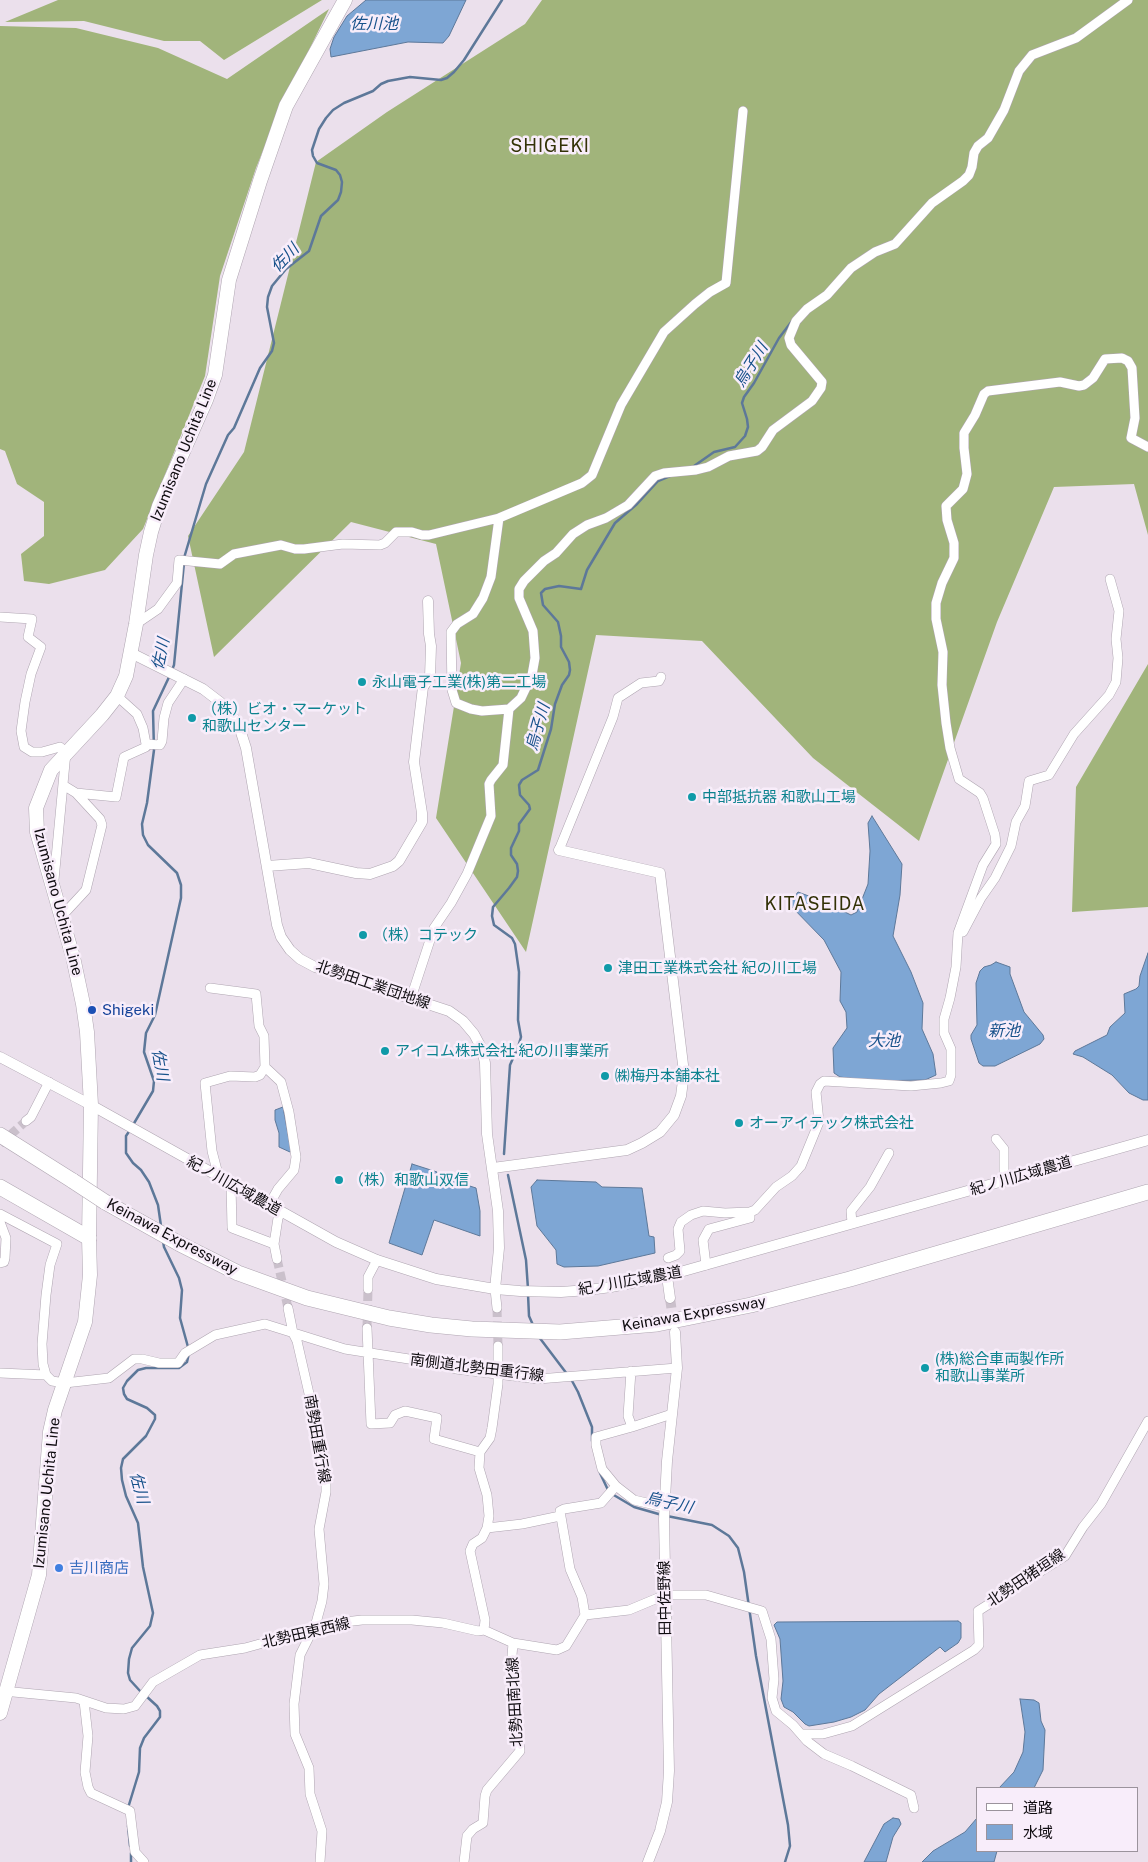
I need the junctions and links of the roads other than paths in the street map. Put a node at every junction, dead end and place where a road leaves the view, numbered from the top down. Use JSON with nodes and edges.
{"nodes":[{"id":1,"x":345,"y":0,"type":"edge"},
{"id":2,"x":1128,"y":0,"type":"edge"},
{"id":3,"x":743,"y":111,"type":"dead end"},
{"id":4,"x":1148,"y":447,"type":"edge"},
{"id":5,"x":499,"y":518,"type":"junction"},
{"id":6,"x":1110,"y":580,"type":"dead end"},
{"id":7,"x":428,"y":602,"type":"dead end"},
{"id":8,"x":0,"y":617,"type":"edge"},
{"id":9,"x":136,"y":624,"type":"junction"},
{"id":10,"x":131,"y":653,"type":"junction"},
{"id":11,"x":662,"y":677,"type":"dead end"},
{"id":12,"x":181,"y":678,"type":"junction"},
{"id":13,"x":117,"y":696,"type":"junction"},
{"id":14,"x":509,"y":709,"type":"junction"},
{"id":15,"x":151,"y":745,"type":"junction"},
{"id":16,"x":66,"y":752,"type":"junction"},
{"id":17,"x":63,"y":785,"type":"junction"},
{"id":18,"x":76,"y":793,"type":"junction"},
{"id":19,"x":559,"y":850,"type":"joint"},
{"id":20,"x":267,"y":866,"type":"junction"},
{"id":21,"x":53,"y":890,"type":"junction"},
{"id":22,"x":61,"y":917,"type":"junction"},
{"id":23,"x":956,"y":943,"type":"junction"},
{"id":24,"x":210,"y":988,"type":"dead end"},
{"id":25,"x":412,"y":998,"type":"junction"},
{"id":26,"x":0,"y":1057,"type":"edge"},
{"id":27,"x":265,"y":1067,"type":"junction"},
{"id":28,"x":49,"y":1082,"type":"junction"},
{"id":29,"x":91,"y":1105,"type":"junction"},
{"id":30,"x":26,"y":1121,"type":"tunnel mouth"},
{"id":31,"x":0,"y":1129,"type":"edge"},
{"id":32,"x":0,"y":1135,"type":"edge"},
{"id":33,"x":996,"y":1139,"type":"dead end"},
{"id":34,"x":1148,"y":1140,"type":"edge"},
{"id":35,"x":889,"y":1153,"type":"dead end"},
{"id":36,"x":493,"y":1168,"type":"junction"},
{"id":37,"x":55,"y":1170,"type":"junction"},
{"id":38,"x":220,"y":1178,"type":"junction"},
{"id":39,"x":1004,"y":1182,"type":"junction"},
{"id":40,"x":231,"y":1184,"type":"junction"},
{"id":41,"x":0,"y":1187,"type":"edge"},
{"id":42,"x":1148,"y":1192,"type":"edge"},
{"id":43,"x":0,"y":1198,"type":"edge"},
{"id":44,"x":269,"y":1205,"type":"junction"},
{"id":45,"x":281,"y":1212,"type":"junction"},
{"id":46,"x":750,"y":1212,"type":"junction"},
{"id":47,"x":0,"y":1217,"type":"edge"},
{"id":48,"x":852,"y":1223,"type":"junction"},
{"id":49,"x":88,"y":1238,"type":"junction"},
{"id":50,"x":274,"y":1244,"type":"junction"},
{"id":51,"x":668,"y":1258,"type":"dead end"},
{"id":52,"x":277,"y":1259,"type":"tunnel mouth"},
{"id":53,"x":377,"y":1260,"type":"junction"},
{"id":54,"x":0,"y":1263,"type":"edge"},
{"id":55,"x":706,"y":1265,"type":"junction"},
{"id":56,"x":668,"y":1276,"type":"junction"},
{"id":57,"x":368,"y":1289,"type":"tunnel mouth"},
{"id":58,"x":495,"y":1289,"type":"junction"},
{"id":59,"x":670,"y":1298,"type":"tunnel mouth"},
{"id":60,"x":288,"y":1308,"type":"tunnel mouth"},
{"id":61,"x":497,"y":1308,"type":"tunnel mouth"},
{"id":62,"x":367,"y":1328,"type":"tunnel mouth"},
{"id":63,"x":675,"y":1332,"type":"tunnel mouth"},
{"id":64,"x":293,"y":1333,"type":"junction"},
{"id":65,"x":498,"y":1346,"type":"tunnel mouth"},
{"id":66,"x":367,"y":1352,"type":"junction"},
{"id":67,"x":677,"y":1368,"type":"junction"},
{"id":68,"x":631,"y":1371,"type":"junction"},
{"id":69,"x":0,"y":1373,"type":"edge"},
{"id":70,"x":498,"y":1373,"type":"junction"},
{"id":71,"x":46,"y":1375,"type":"junction"},
{"id":72,"x":65,"y":1383,"type":"junction"},
{"id":73,"x":672,"y":1414,"type":"junction"},
{"id":74,"x":1148,"y":1421,"type":"edge"},
{"id":75,"x":632,"y":1427,"type":"junction"},
{"id":76,"x":480,"y":1452,"type":"junction"},
{"id":77,"x":612,"y":1490,"type":"junction"},
{"id":78,"x":664,"y":1512,"type":"junction"},
{"id":79,"x":560,"y":1516,"type":"junction"},
{"id":80,"x":487,"y":1528,"type":"junction"},
{"id":81,"x":664,"y":1595,"type":"junction"},
{"id":82,"x":585,"y":1615,"type":"junction"},
{"id":83,"x":484,"y":1630,"type":"junction"},
{"id":84,"x":312,"y":1631,"type":"junction"},
{"id":85,"x":513,"y":1642,"type":"junction"},
{"id":86,"x":3,"y":1691,"type":"edge"},
{"id":87,"x":84,"y":1701,"type":"junction"},
{"id":88,"x":0,"y":1713,"type":"edge"},
{"id":89,"x":802,"y":1734,"type":"junction"},
{"id":90,"x":914,"y":1808,"type":"dead end"},
{"id":91,"x":144,"y":1862,"type":"edge"},
{"id":92,"x":320,"y":1862,"type":"edge"},
{"id":93,"x":464,"y":1862,"type":"edge"},
{"id":94,"x":648,"y":1862,"type":"edge"}],
"edges":[{"from":1,"to":9,"type":"main road","name":"Izumisano Uchita Line"},
{"from":2,"to":14,"type":"street"},
{"from":3,"to":5,"type":"street"},
{"from":4,"to":23,"type":"street"},
{"from":5,"to":9,"type":"street"},
{"from":5,"to":14,"type":"street"},
{"from":6,"to":23,"type":"street"},
{"from":7,"to":20,"type":"street"},
{"from":8,"to":16,"type":"street"},
{"from":9,"to":10,"type":"main road","name":"Izumisano Uchita Line"},
{"from":10,"to":12,"type":"street","name":"北勢田工業団地線"},
{"from":10,"to":13,"type":"main road","name":"Izumisano Uchita Line"},
{"from":11,"to":19,"type":"street"},
{"from":12,"to":15,"type":"street"},
{"from":12,"to":20,"type":"street","name":"北勢田工業団地線"},
{"from":13,"to":15,"type":"street"},
{"from":13,"to":16,"type":"main road","name":"Izumisano Uchita Line"},
{"from":14,"to":25,"type":"street"},
{"from":15,"to":18,"type":"street"},
{"from":16,"to":17,"type":"street"},
{"from":16,"to":21,"type":"main road","name":"Izumisano Uchita Line"},
{"from":17,"to":18,"type":"street"},
{"from":17,"to":21,"type":"street"},
{"from":18,"to":22,"type":"street"},
{"from":19,"to":36,"type":"street"},
{"from":20,"to":25,"type":"street","name":"北勢田工業団地線"},
{"from":21,"to":22,"type":"main road","name":"Izumisano Uchita Line"},
{"from":22,"to":29,"type":"main road","name":"Izumisano Uchita Line"},
{"from":23,"to":46,"type":"street"},
{"from":24,"to":27,"type":"street"},
{"from":25,"to":36,"type":"street","name":"北勢田工業団地線"},
{"from":26,"to":28,"type":"street","name":"紀ノ川広域農道"},
{"from":27,"to":38,"type":"street"},
{"from":27,"to":44,"type":"street"},
{"from":28,"to":29,"type":"street","name":"紀ノ川広域農道"},
{"from":28,"to":30,"type":"street"},
{"from":29,"to":38,"type":"street","name":"紀ノ川広域農道"},
{"from":29,"to":49,"type":"main road","name":"Izumisano Uchita Line"},
{"from":31,"to":37,"type":"highway"},
{"from":32,"to":37,"type":"highway","name":"Keinawa Expressway"},
{"from":33,"to":39,"type":"street"},
{"from":34,"to":39,"type":"street","name":"紀ノ川広域農道"},
{"from":35,"to":48,"type":"street"},
{"from":36,"to":58,"type":"street","name":"北勢田工業団地線"},
{"from":37,"to":42,"type":"highway","name":"Keinawa Expressway","bridge":true},
{"from":38,"to":40,"type":"street","name":"紀ノ川広域農道"},
{"from":39,"to":48,"type":"street","name":"紀ノ川広域農道"},
{"from":40,"to":44,"type":"street","name":"紀ノ川広域農道"},
{"from":40,"to":50,"type":"street"},
{"from":41,"to":49,"type":"highway"},
{"from":43,"to":49,"type":"highway"},
{"from":44,"to":45,"type":"street","name":"紀ノ川広域農道"},
{"from":45,"to":50,"type":"street"},
{"from":45,"to":53,"type":"street","name":"紀ノ川広域農道"},
{"from":46,"to":51,"type":"street"},
{"from":46,"to":55,"type":"street"},
{"from":47,"to":54,"type":"street"},
{"from":47,"to":71,"type":"street"},
{"from":48,"to":55,"type":"street","name":"紀ノ川広域農道"},
{"from":49,"to":72,"type":"main road","name":"Izumisano Uchita Line"},
{"from":50,"to":52,"type":"street"},
{"from":53,"to":57,"type":"street"},
{"from":53,"to":58,"type":"street","name":"紀ノ川広域農道"},
{"from":55,"to":56,"type":"street","name":"紀ノ川広域農道"},
{"from":56,"to":58,"type":"street","name":"紀ノ川広域農道"},
{"from":56,"to":59,"type":"street"},
{"from":58,"to":61,"type":"street"},
{"from":60,"to":64,"type":"street","name":"南勢田重行線"},
{"from":62,"to":66,"type":"street"},
{"from":63,"to":67,"type":"street","name":"田中佐野線"},
{"from":64,"to":66,"type":"street","name":"南側道北勢田重行線"},
{"from":64,"to":72,"type":"street","name":"南側道北勢田重行線"},
{"from":64,"to":84,"type":"street","name":"南勢田重行線"},
{"from":65,"to":70,"type":"street"},
{"from":66,"to":70,"type":"street","name":"南側道北勢田重行線"},
{"from":66,"to":76,"type":"street"},
{"from":67,"to":68,"type":"street","name":"南側道北勢田重行線"},
{"from":67,"to":73,"type":"street","name":"田中佐野線"},
{"from":68,"to":70,"type":"street","name":"南側道北勢田重行線"},
{"from":68,"to":75,"type":"street"},
{"from":69,"to":71,"type":"street"},
{"from":70,"to":76,"type":"street"},
{"from":71,"to":72,"type":"street"},
{"from":72,"to":86,"type":"main road","name":"Izumisano Uchita Line"},
{"from":73,"to":75,"type":"street"},
{"from":73,"to":78,"type":"street","name":"田中佐野線"},
{"from":74,"to":89,"type":"street","name":"北勢田猪垣線"},
{"from":75,"to":77,"type":"street"},
{"from":76,"to":80,"type":"street"},
{"from":77,"to":78,"type":"street"},
{"from":77,"to":79,"type":"street"},
{"from":78,"to":81,"type":"street","name":"田中佐野線"},
{"from":79,"to":80,"type":"street"},
{"from":79,"to":82,"type":"street"},
{"from":80,"to":83,"type":"street"},
{"from":81,"to":82,"type":"street"},
{"from":81,"to":89,"type":"street"},
{"from":81,"to":94,"type":"street","name":"田中佐野線"},
{"from":82,"to":85,"type":"street","name":"北勢田東西線"},
{"from":83,"to":84,"type":"street","name":"北勢田東西線"},
{"from":83,"to":85,"type":"street","name":"北勢田東西線"},
{"from":84,"to":87,"type":"street","name":"北勢田東西線"},
{"from":84,"to":92,"type":"street","name":"南勢田重行線"},
{"from":85,"to":93,"type":"street","name":"北勢田南北線"},
{"from":86,"to":87,"type":"street","name":"北勢田東西線"},
{"from":86,"to":88,"type":"main road","name":"Izumisano Uchita Line"},
{"from":87,"to":91,"type":"street"},
{"from":89,"to":90,"type":"street"}]}
